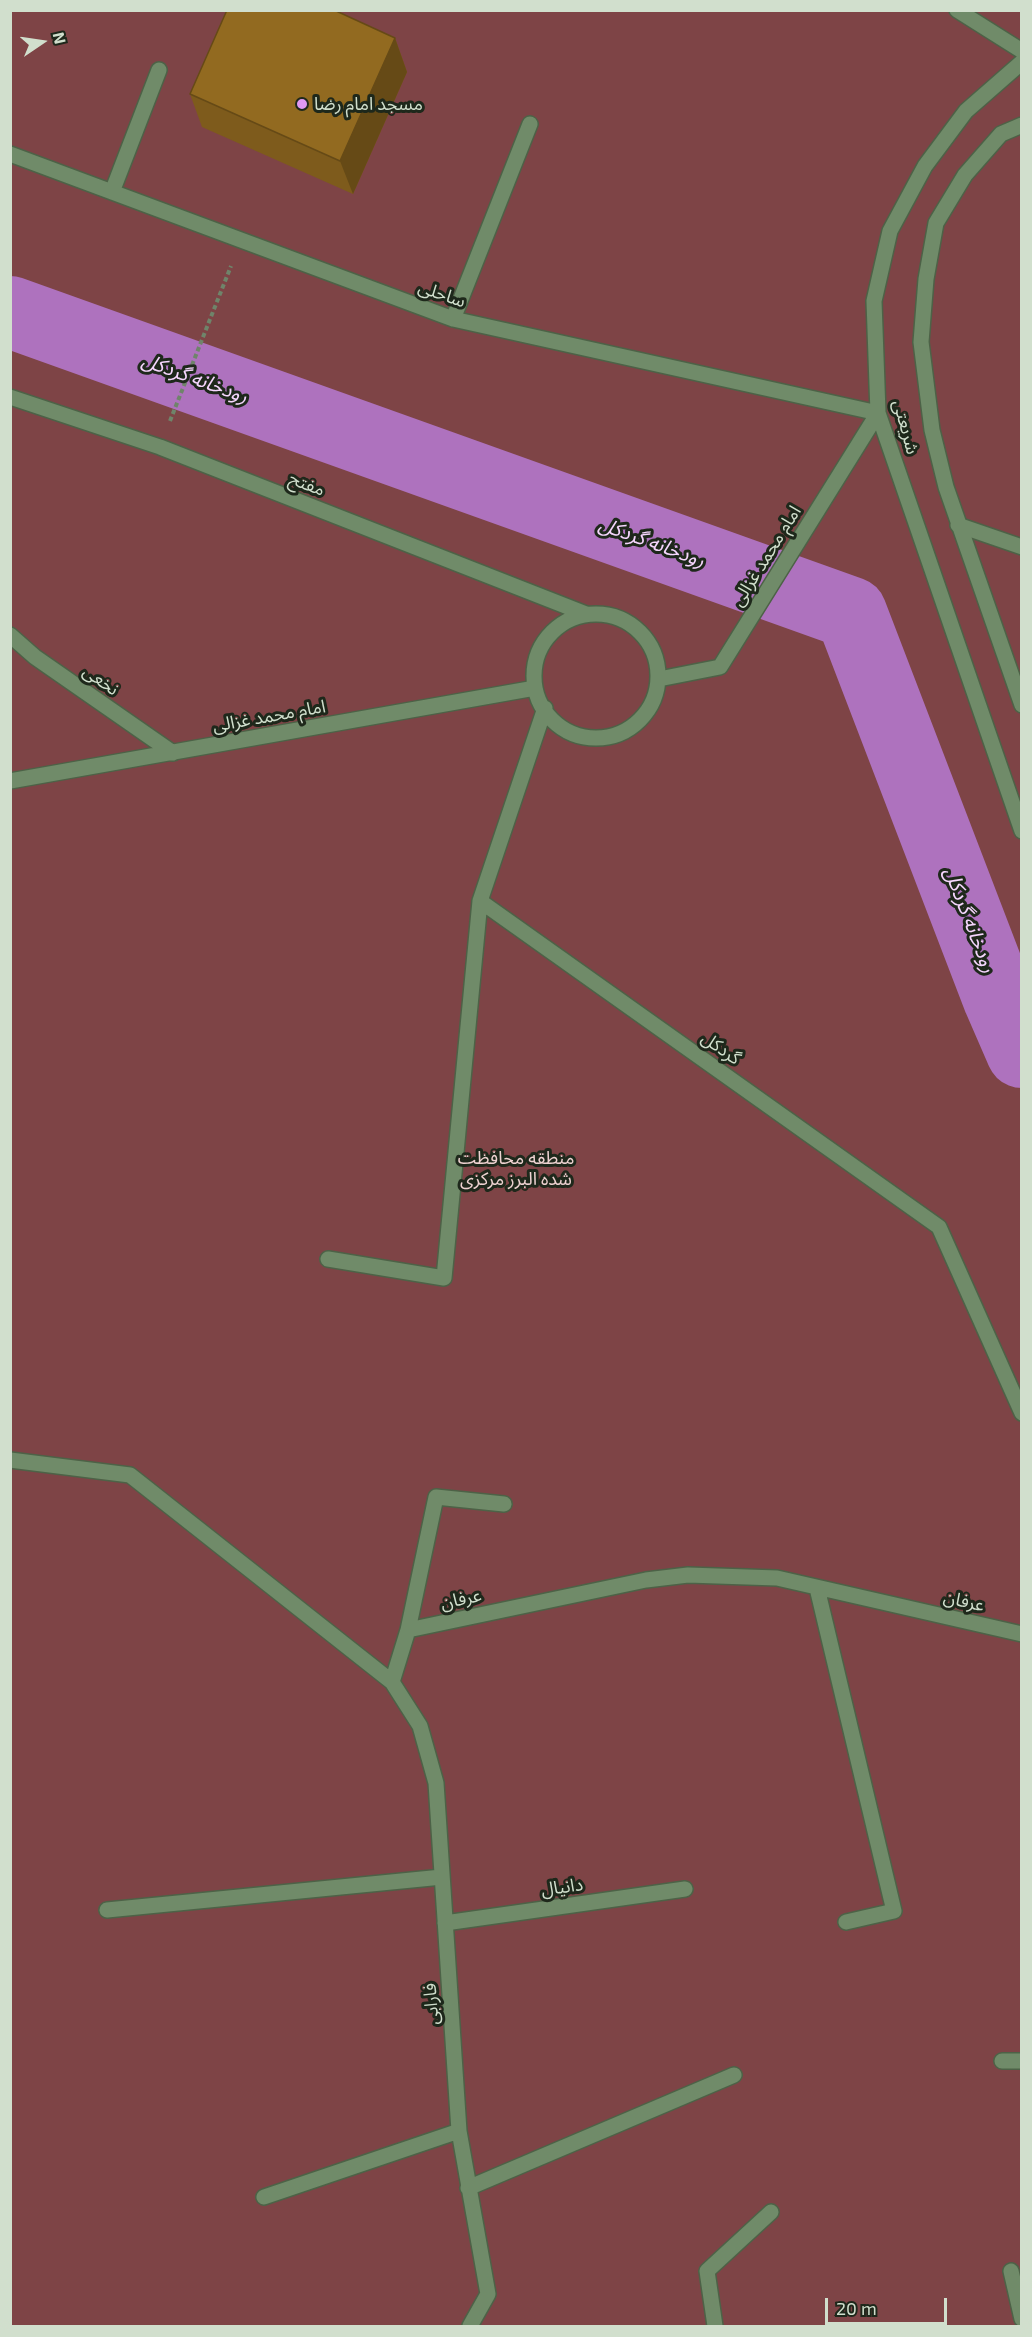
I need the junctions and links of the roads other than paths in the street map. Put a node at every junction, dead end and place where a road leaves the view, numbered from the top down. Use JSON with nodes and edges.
{"nodes":[{"id":1,"x":957,"y":10,"type":"edge"},
{"id":2,"x":1022,"y":51,"type":"edge"},
{"id":3,"x":1022,"y":62,"type":"edge"},
{"id":4,"x":159,"y":70,"type":"dead end"},
{"id":5,"x":530,"y":124,"type":"dead end"},
{"id":6,"x":1022,"y":125,"type":"edge"},
{"id":7,"x":10,"y":154,"type":"edge"},
{"id":8,"x":112,"y":192,"type":"junction"},
{"id":9,"x":453,"y":320,"type":"junction"},
{"id":10,"x":10,"y":397,"type":"edge"},
{"id":11,"x":878,"y":413,"type":"junction"},
{"id":12,"x":958,"y":525,"type":"junction"},
{"id":13,"x":1022,"y":547,"type":"edge"},
{"id":14,"x":586,"y":614,"type":"junction"},
{"id":15,"x":10,"y":635,"type":"edge"},
{"id":16,"x":659,"y":679,"type":"junction"},
{"id":17,"x":535,"y":688,"type":"junction"},
{"id":18,"x":1022,"y":705,"type":"edge"},
{"id":19,"x":545,"y":708,"type":"junction"},
{"id":20,"x":173,"y":753,"type":"junction"},
{"id":21,"x":10,"y":781,"type":"edge"},
{"id":22,"x":1022,"y":831,"type":"edge"},
{"id":23,"x":480,"y":901,"type":"junction"},
{"id":24,"x":328,"y":1259,"type":"dead end"},
{"id":25,"x":1022,"y":1413,"type":"edge"},
{"id":26,"x":10,"y":1460,"type":"edge"},
{"id":27,"x":504,"y":1504,"type":"dead end"},
{"id":28,"x":817,"y":1588,"type":"junction"},
{"id":29,"x":408,"y":1630,"type":"junction"},
{"id":30,"x":1022,"y":1634,"type":"edge"},
{"id":31,"x":392,"y":1682,"type":"junction"},
{"id":32,"x":442,"y":1877,"type":"junction"},
{"id":33,"x":685,"y":1889,"type":"dead end"},
{"id":34,"x":108,"y":1910,"type":"dead end"},
{"id":35,"x":846,"y":1922,"type":"dead end"},
{"id":36,"x":445,"y":1923,"type":"junction"},
{"id":37,"x":1002,"y":2061,"type":"dead end"},
{"id":38,"x":1022,"y":2061,"type":"edge"},
{"id":39,"x":734,"y":2075,"type":"dead end"},
{"id":40,"x":459,"y":2131,"type":"junction"},
{"id":41,"x":468,"y":2188,"type":"junction"},
{"id":42,"x":264,"y":2197,"type":"dead end"},
{"id":43,"x":771,"y":2212,"type":"dead end"},
{"id":44,"x":1011,"y":2271,"type":"dead end"},
{"id":45,"x":1022,"y":2319,"type":"edge"},
{"id":46,"x":470,"y":2326,"type":"edge"},
{"id":47,"x":715,"y":2326,"type":"edge"}],
"edges":[{"from":1,"to":2,"type":"street"},
{"from":3,"to":11,"type":"street","name":"شریعتی"},
{"from":4,"to":8,"type":"street"},
{"from":5,"to":9,"type":"street"},
{"from":6,"to":12,"type":"street","name":"شریعتی"},
{"from":7,"to":8,"type":"street","name":"ساحلی"},
{"from":8,"to":9,"type":"street","name":"ساحلی"},
{"from":9,"to":11,"type":"street","name":"ساحلی"},
{"from":10,"to":14,"type":"street","name":"مفتح"},
{"from":11,"to":16,"type":"street","name":"امام محمد غزالی"},
{"from":11,"to":22,"type":"street","name":"شریعتی"},
{"from":12,"to":13,"type":"street"},
{"from":12,"to":18,"type":"street","name":"شریعتی"},
{"from":14,"to":16,"type":"street"},
{"from":14,"to":17,"type":"street"},
{"from":15,"to":20,"type":"street","name":"نخعی"},
{"from":16,"to":19,"type":"street"},
{"from":17,"to":19,"type":"street"},
{"from":17,"to":20,"type":"street","name":"امام محمد غزالی"},
{"from":19,"to":23,"type":"street"},
{"from":20,"to":21,"type":"street","name":"امام محمد غزالی"},
{"from":23,"to":24,"type":"street"},
{"from":23,"to":25,"type":"street","name":"گردکل"},
{"from":26,"to":31,"type":"street"},
{"from":27,"to":29,"type":"street"},
{"from":28,"to":29,"type":"street","name":"عرفان"},
{"from":28,"to":30,"type":"street","name":"عرفان"},
{"from":28,"to":35,"type":"street"},
{"from":29,"to":31,"type":"street"},
{"from":31,"to":32,"type":"street","name":"فارابی"},
{"from":32,"to":34,"type":"street"},
{"from":32,"to":36,"type":"street","name":"فارابی"},
{"from":33,"to":36,"type":"street","name":"دانیال"},
{"from":36,"to":40,"type":"street","name":"فارابی"},
{"from":37,"to":38,"type":"street"},
{"from":39,"to":41,"type":"street"},
{"from":40,"to":41,"type":"street","name":"فارابی"},
{"from":40,"to":42,"type":"street"},
{"from":41,"to":46,"type":"street","name":"فارابی"},
{"from":43,"to":47,"type":"street"},
{"from":44,"to":45,"type":"street"}]}
